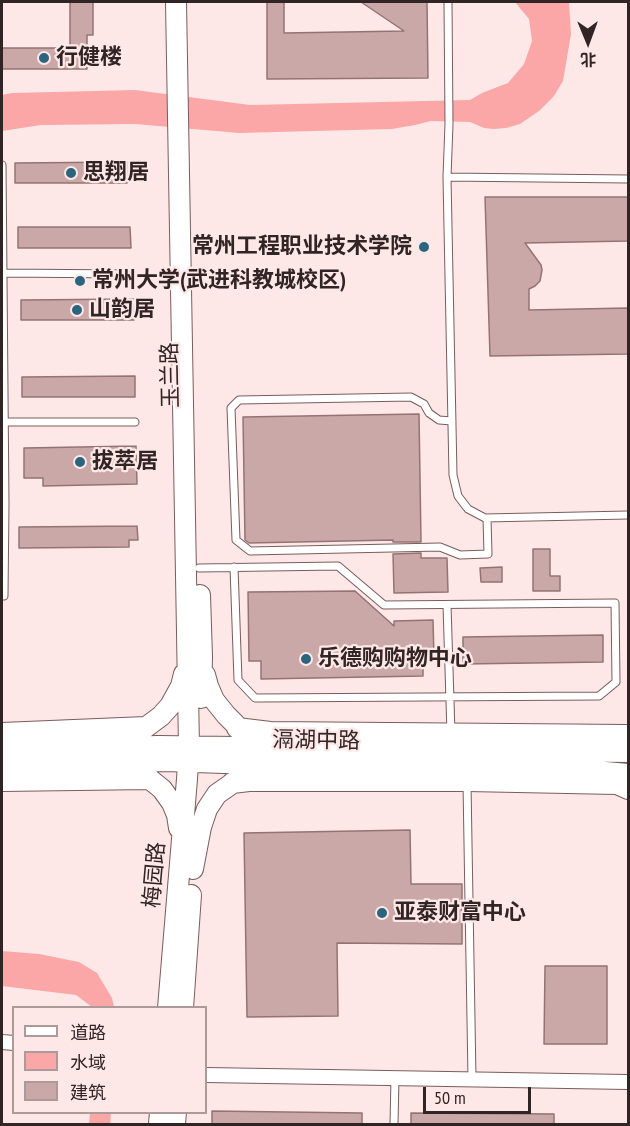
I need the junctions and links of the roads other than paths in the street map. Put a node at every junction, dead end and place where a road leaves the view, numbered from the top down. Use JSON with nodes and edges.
{"nodes":[{"id":1,"x":176,"y":2,"type":"edge"},
{"id":2,"x":188,"y":2,"type":"edge"},
{"id":3,"x":448,"y":2,"type":"edge"},
{"id":4,"x":184,"y":87,"type":"junction"},
{"id":5,"x":184,"y":134,"type":"junction"},
{"id":6,"x":2,"y":165,"type":"edge"},
{"id":7,"x":447,"y":177,"type":"junction"},
{"id":8,"x":628,"y":179,"type":"edge"},
{"id":9,"x":2,"y":273,"type":"edge"},
{"id":10,"x":131,"y":274,"type":"dead end"},
{"id":11,"x":452,"y":421,"type":"junction"},
{"id":12,"x":4,"y":422,"type":"junction"},
{"id":13,"x":135,"y":422,"type":"dead end"},
{"id":14,"x":3,"y":445,"type":"edge"},
{"id":15,"x":628,"y":515,"type":"edge"},
{"id":16,"x":488,"y":518,"type":"junction"},
{"id":17,"x":234,"y":567,"type":"junction"},
{"id":18,"x":199,"y":568,"type":"junction"},
{"id":19,"x":2,"y":596,"type":"edge"},
{"id":20,"x":447,"y":605,"type":"junction"},
{"id":21,"x":195,"y":657,"type":"junction"},
{"id":22,"x":450,"y":697,"type":"junction"},
{"id":23,"x":146,"y":727,"type":"junction"},
{"id":24,"x":237,"y":728,"type":"junction"},
{"id":25,"x":2,"y":733,"type":"edge"},
{"id":26,"x":451,"y":733,"type":"junction"},
{"id":27,"x":628,"y":735,"type":"edge"},
{"id":28,"x":2,"y":750,"type":"edge"},
{"id":29,"x":628,"y":752,"type":"edge"},
{"id":30,"x":109,"y":754,"type":"junction"},
{"id":31,"x":195,"y":754,"type":"junction"},
{"id":32,"x":289,"y":757,"type":"junction"},
{"id":33,"x":2,"y":763,"type":"edge"},
{"id":34,"x":628,"y":774,"type":"edge"},
{"id":35,"x":150,"y":779,"type":"junction"},
{"id":36,"x":2,"y":781,"type":"edge"},
{"id":37,"x":467,"y":781,"type":"junction"},
{"id":38,"x":232,"y":783,"type":"junction"},
{"id":39,"x":628,"y":789,"type":"edge"},
{"id":40,"x":186,"y":868,"type":"junction"},
{"id":41,"x":168,"y":1006,"type":"edge"},
{"id":42,"x":183,"y":1006,"type":"edge"},
{"id":43,"x":207,"y":1075,"type":"edge"},
{"id":44,"x":395,"y":1078,"type":"junction"},
{"id":45,"x":472,"y":1079,"type":"junction"},
{"id":46,"x":628,"y":1082,"type":"edge"},
{"id":47,"x":394,"y":1125,"type":"edge"}],
"edges":[{"from":1,"to":4,"type":"street","name":"玉兰路"},
{"from":2,"to":4,"type":"street","name":"玉兰路"},
{"from":3,"to":7,"type":"lane"},
{"from":4,"to":5,"type":"street","name":"玉兰路"},
{"from":5,"to":18,"type":"street","name":"玉兰路"},
{"from":5,"to":21,"type":"street","name":"玉兰路"},
{"from":6,"to":9,"type":"lane"},
{"from":7,"to":8,"type":"lane"},
{"from":7,"to":11,"type":"lane"},
{"from":9,"to":10,"type":"lane"},
{"from":9,"to":12,"type":"lane"},
{"from":11,"to":16,"type":"lane"},
{"from":11,"to":16,"type":"lane"},
{"from":12,"to":13,"type":"lane"},
{"from":12,"to":14,"type":"lane"},
{"from":14,"to":19,"type":"lane"},
{"from":15,"to":16,"type":"lane"},
{"from":17,"to":18,"type":"lane"},
{"from":17,"to":20,"type":"lane"},
{"from":17,"to":22,"type":"lane"},
{"from":18,"to":21,"type":"street","name":"玉兰路"},
{"from":20,"to":22,"type":"lane"},
{"from":20,"to":22,"type":"lane"},
{"from":21,"to":23,"type":"street"},
{"from":21,"to":24,"type":"street"},
{"from":21,"to":31,"type":"street","name":"玉兰路"},
{"from":22,"to":26,"type":"lane"},
{"from":23,"to":25,"type":"street"},
{"from":23,"to":30,"type":"street"},
{"from":24,"to":26,"type":"street"},
{"from":24,"to":32,"type":"street"},
{"from":26,"to":27,"type":"street"},
{"from":28,"to":30,"type":"street","name":"滆湖中路"},
{"from":29,"to":32,"type":"street","name":"滆湖中路"},
{"from":30,"to":31,"type":"street","name":"滆湖中路"},
{"from":30,"to":33,"type":"street","name":"滆湖中路"},
{"from":30,"to":35,"type":"street"},
{"from":31,"to":32,"type":"street","name":"滆湖中路"},
{"from":31,"to":40,"type":"street","name":"梅园路"},
{"from":32,"to":34,"type":"street","name":"滆湖中路"},
{"from":32,"to":38,"type":"street"},
{"from":35,"to":36,"type":"street"},
{"from":35,"to":40,"type":"street"},
{"from":37,"to":38,"type":"street"},
{"from":37,"to":39,"type":"street"},
{"from":37,"to":45,"type":"lane"},
{"from":38,"to":40,"type":"street"},
{"from":40,"to":41,"type":"street","name":"梅园路"},
{"from":40,"to":42,"type":"street","name":"梅园路"},
{"from":43,"to":44,"type":"street"},
{"from":44,"to":45,"type":"street"},
{"from":44,"to":47,"type":"lane"},
{"from":45,"to":46,"type":"street"}]}
